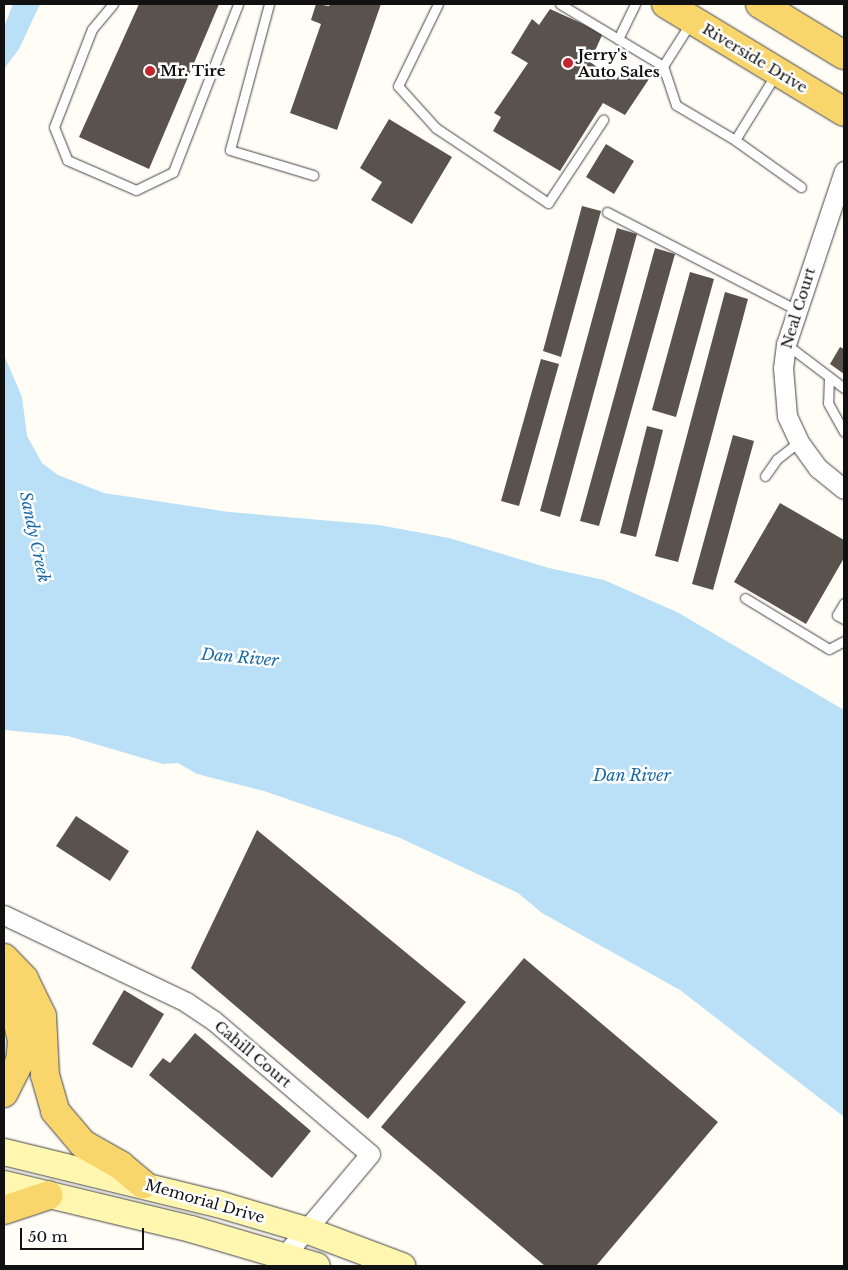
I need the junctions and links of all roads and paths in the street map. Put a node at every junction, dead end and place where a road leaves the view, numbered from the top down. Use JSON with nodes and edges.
{"nodes":[{"id":1,"x":113,"y":4,"type":"edge"},
{"id":2,"x":238,"y":4,"type":"edge"},
{"id":3,"x":269,"y":4,"type":"edge"},
{"id":4,"x":438,"y":4,"type":"edge"},
{"id":5,"x":560,"y":4,"type":"edge"},
{"id":6,"x":635,"y":4,"type":"edge"},
{"id":7,"x":666,"y":4,"type":"edge"},
{"id":8,"x":760,"y":4,"type":"edge"},
{"id":9,"x":693,"y":20,"type":"junction"},
{"id":10,"x":618,"y":39,"type":"junction"},
{"id":11,"x":844,"y":54,"type":"edge"},
{"id":12,"x":663,"y":66,"type":"junction"},
{"id":13,"x":778,"y":72,"type":"junction"},
{"id":14,"x":844,"y":112,"type":"edge"},
{"id":15,"x":603,"y":120,"type":"dead end"},
{"id":16,"x":734,"y":140,"type":"junction"},
{"id":17,"x":844,"y":171,"type":"edge"},
{"id":18,"x":313,"y":175,"type":"dead end"},
{"id":19,"x":801,"y":187,"type":"dead end"},
{"id":20,"x":607,"y":212,"type":"dead end"},
{"id":21,"x":797,"y":310,"type":"junction"},
{"id":22,"x":786,"y":344,"type":"junction"},
{"id":23,"x":829,"y":377,"type":"junction"},
{"id":24,"x":844,"y":388,"type":"edge"},
{"id":25,"x":844,"y":432,"type":"edge"},
{"id":26,"x":799,"y":442,"type":"junction"},
{"id":27,"x":765,"y":476,"type":"dead end"},
{"id":28,"x":844,"y":489,"type":"edge"},
{"id":29,"x":745,"y":598,"type":"dead end"},
{"id":30,"x":844,"y":603,"type":"edge"},
{"id":31,"x":844,"y":619,"type":"edge"},
{"id":32,"x":844,"y":641,"type":"edge"},
{"id":33,"x":4,"y":915,"type":"edge"},
{"id":34,"x":4,"y":958,"type":"edge"},
{"id":35,"x":4,"y":991,"type":"edge"},
{"id":36,"x":4,"y":1093,"type":"edge"},
{"id":37,"x":4,"y":1152,"type":"edge"},
{"id":38,"x":4,"y":1184,"type":"edge"},
{"id":39,"x":143,"y":1184,"type":"junction"},
{"id":40,"x":49,"y":1195,"type":"junction"},
{"id":41,"x":4,"y":1210,"type":"edge"},
{"id":42,"x":306,"y":1230,"type":"junction"},
{"id":43,"x":279,"y":1261,"type":"edge"},
{"id":44,"x":317,"y":1266,"type":"edge"},
{"id":45,"x":402,"y":1266,"type":"edge"}],
"edges":[{"from":1,"to":2,"type":"lane"},
{"from":3,"to":18,"type":"lane"},
{"from":4,"to":15,"type":"lane"},
{"from":5,"to":10,"type":"lane"},
{"from":6,"to":10,"type":"lane"},
{"from":7,"to":9,"type":"main road","name":"Riverside Drive"},
{"from":8,"to":11,"type":"main road"},
{"from":9,"to":12,"type":"lane"},
{"from":9,"to":13,"type":"main road","name":"Riverside Drive"},
{"from":10,"to":12,"type":"lane"},
{"from":12,"to":16,"type":"lane"},
{"from":13,"to":14,"type":"main road","name":"Riverside Drive"},
{"from":13,"to":16,"type":"lane"},
{"from":16,"to":19,"type":"lane"},
{"from":17,"to":21,"type":"street","name":"Neal Court"},
{"from":20,"to":21,"type":"lane"},
{"from":21,"to":22,"type":"street","name":"Neal Court"},
{"from":22,"to":23,"type":"lane"},
{"from":22,"to":26,"type":"street","name":"Neal Court"},
{"from":23,"to":24,"type":"lane"},
{"from":23,"to":25,"type":"lane"},
{"from":26,"to":27,"type":"lane"},
{"from":26,"to":28,"type":"street","name":"Neal Court"},
{"from":29,"to":32,"type":"lane"},
{"from":30,"to":31,"type":"lane"},
{"from":33,"to":42,"type":"street","name":"Cahill Court"},
{"from":34,"to":39,"type":"main road"},
{"from":35,"to":36,"type":"main road"},
{"from":37,"to":39,"type":"main road","name":"Memorial Drive"},
{"from":38,"to":40,"type":"main road","name":"Memorial Drive"},
{"from":39,"to":42,"type":"main road","name":"Memorial Drive"},
{"from":40,"to":41,"type":"main road"},
{"from":40,"to":43,"type":"main road","name":"Memorial Drive"},
{"from":42,"to":43,"type":"street","name":"Cahill Court"},
{"from":42,"to":45,"type":"main road","name":"Memorial Drive"},
{"from":43,"to":44,"type":"main road","name":"Memorial Drive"}]}
